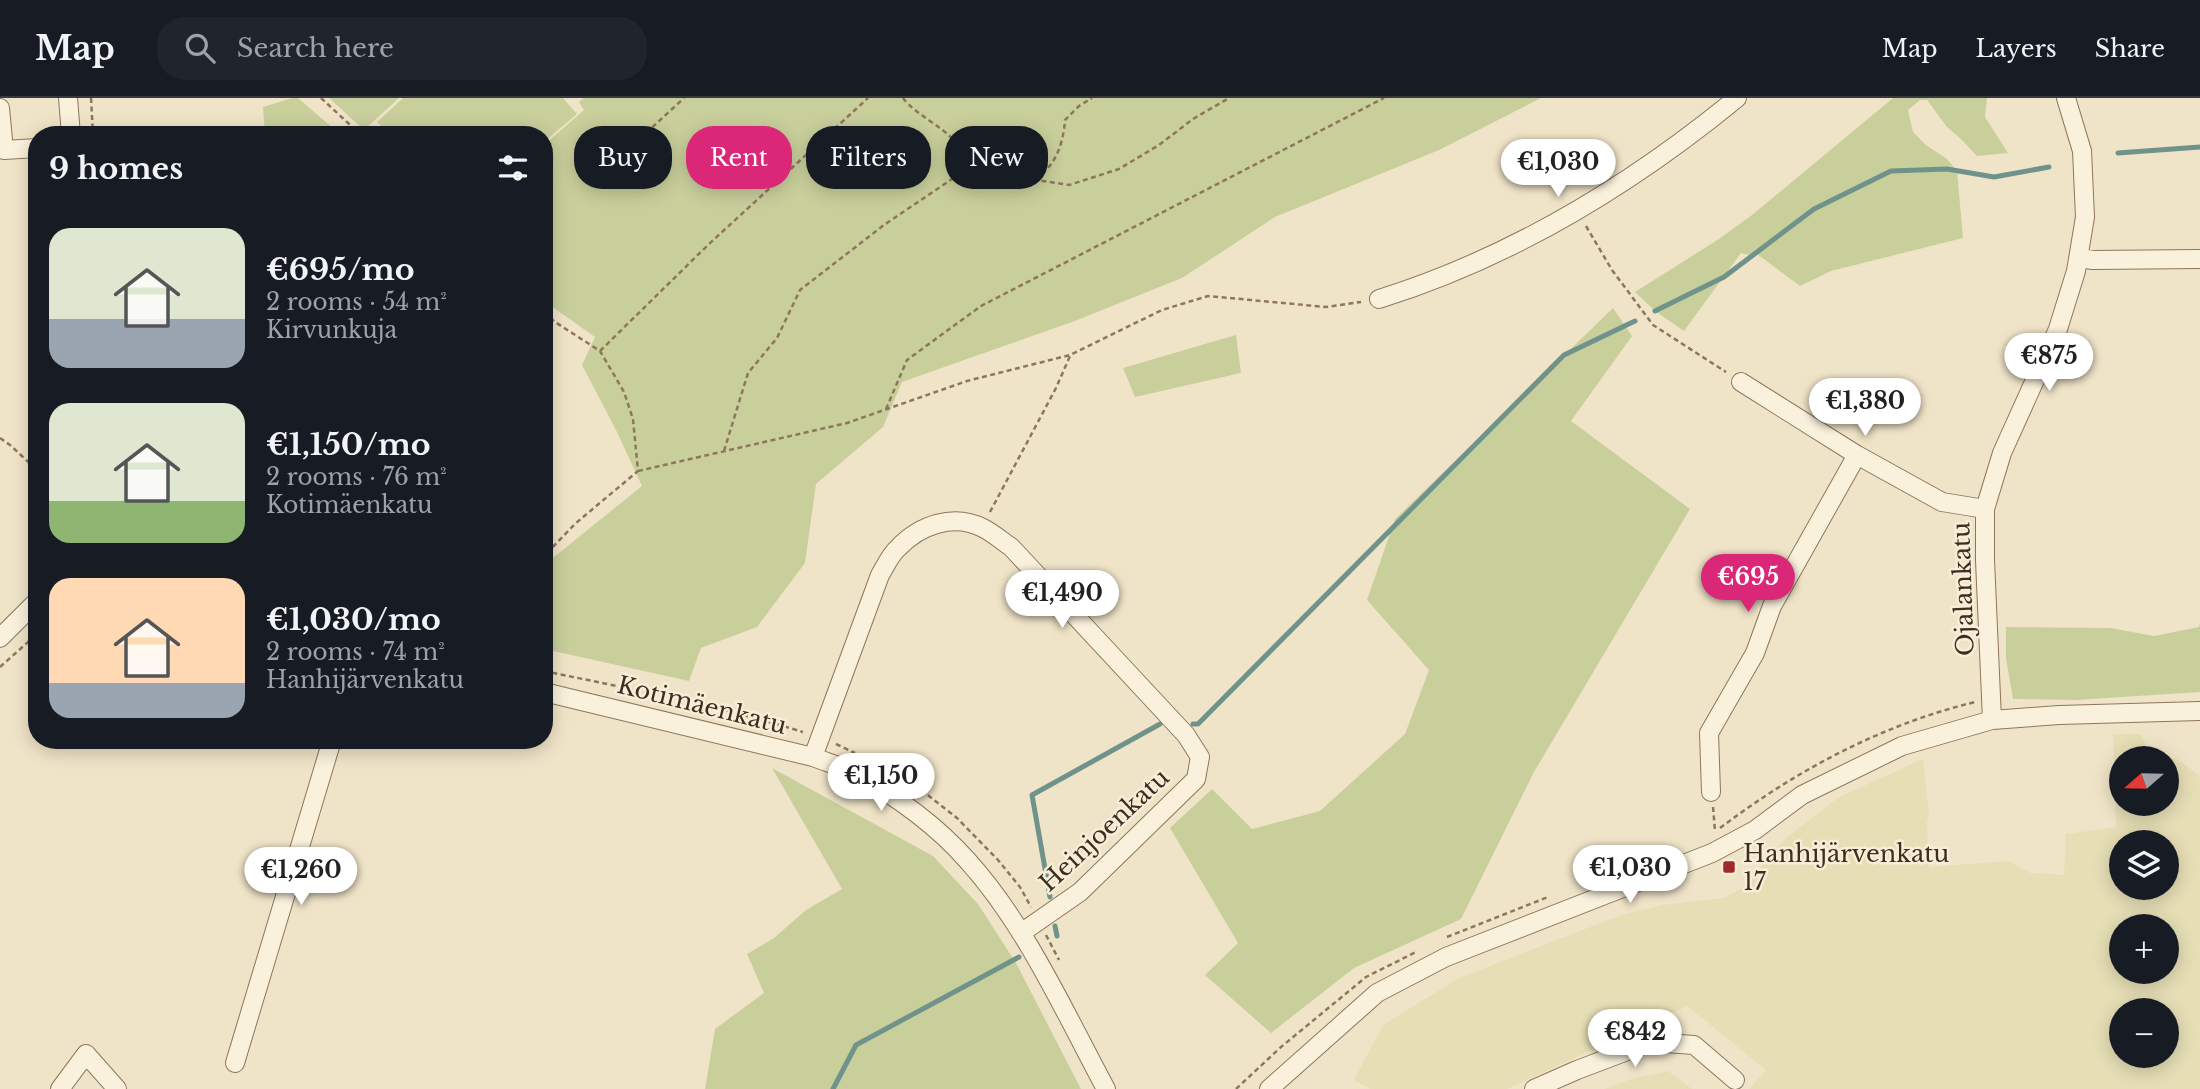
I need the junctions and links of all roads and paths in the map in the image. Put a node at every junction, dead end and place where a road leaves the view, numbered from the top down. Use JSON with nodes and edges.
{"nodes":[{"id":1,"x":68,"y":98,"type":"edge"},
{"id":2,"x":91,"y":98,"type":"edge"},
{"id":3,"x":321,"y":98,"type":"edge"},
{"id":4,"x":684,"y":98,"type":"edge"},
{"id":5,"x":868,"y":98,"type":"edge"},
{"id":6,"x":903,"y":98,"type":"edge"},
{"id":7,"x":1092,"y":98,"type":"edge"},
{"id":8,"x":1229,"y":98,"type":"edge"},
{"id":9,"x":1384,"y":98,"type":"edge"},
{"id":10,"x":1737,"y":98,"type":"edge"},
{"id":11,"x":2067,"y":98,"type":"edge"},
{"id":12,"x":0,"y":108,"type":"edge"},
{"id":13,"x":71,"y":126,"type":"edge"},
{"id":14,"x":93,"y":126,"type":"edge"},
{"id":15,"x":351,"y":126,"type":"edge"},
{"id":16,"x":654,"y":126,"type":"edge"},
{"id":17,"x":945,"y":132,"type":"edge"},
{"id":18,"x":28,"y":149,"type":"edge"},
{"id":19,"x":1048,"y":166,"type":"edge"},
{"id":20,"x":1048,"y":182,"type":"edge"},
{"id":21,"x":945,"y":184,"type":"edge"},
{"id":22,"x":1577,"y":210,"type":"junction"},
{"id":23,"x":2080,"y":258,"type":"junction"},
{"id":24,"x":2200,"y":259,"type":"edge"},
{"id":25,"x":1379,"y":299,"type":"joint"},
{"id":26,"x":553,"y":320,"type":"edge"},
{"id":27,"x":600,"y":351,"type":"junction"},
{"id":28,"x":1070,"y":355,"type":"junction"},
{"id":29,"x":1741,"y":382,"type":"joint"},
{"id":30,"x":887,"y":409,"type":"junction"},
{"id":31,"x":0,"y":438,"type":"edge"},
{"id":32,"x":723,"y":451,"type":"junction"},
{"id":33,"x":1857,"y":455,"type":"junction"},
{"id":34,"x":28,"y":462,"type":"edge"},
{"id":35,"x":638,"y":471,"type":"junction"},
{"id":36,"x":1985,"y":509,"type":"junction"},
{"id":37,"x":982,"y":527,"type":"junction"},
{"id":38,"x":553,"y":547,"type":"edge"},
{"id":39,"x":28,"y":610,"type":"edge"},
{"id":40,"x":0,"y":638,"type":"edge"},
{"id":41,"x":28,"y":642,"type":"edge"},
{"id":42,"x":0,"y":667,"type":"edge"},
{"id":43,"x":553,"y":673,"type":"edge"},
{"id":44,"x":553,"y":693,"type":"edge"},
{"id":45,"x":1991,"y":699,"type":"junction"},
{"id":46,"x":2200,"y":710,"type":"edge"},
{"id":47,"x":1992,"y":720,"type":"junction"},
{"id":48,"x":820,"y":737,"type":"junction"},
{"id":49,"x":329,"y":749,"type":"edge"},
{"id":50,"x":813,"y":757,"type":"junction"},
{"id":51,"x":1711,"y":792,"type":"joint"},
{"id":52,"x":1550,"y":896,"type":"dead end"},
{"id":53,"x":1038,"y":921,"type":"junction"},
{"id":54,"x":1021,"y":933,"type":"junction"},
{"id":55,"x":1439,"y":940,"type":"dead end"},
{"id":56,"x":1415,"y":952,"type":"dead end"},
{"id":57,"x":1063,"y":969,"type":"dead end"},
{"id":58,"x":235,"y":1063,"type":"dead end"},
{"id":59,"x":1735,"y":1080,"type":"dead end"},
{"id":60,"x":60,"y":1089,"type":"edge"},
{"id":61,"x":117,"y":1089,"type":"edge"},
{"id":62,"x":1107,"y":1089,"type":"edge"},
{"id":63,"x":1236,"y":1089,"type":"edge"},
{"id":64,"x":1269,"y":1089,"type":"edge"},
{"id":65,"x":1534,"y":1089,"type":"edge"}],
"edges":[{"from":1,"to":13,"type":"street"},
{"from":2,"to":14,"type":"path"},
{"from":3,"to":15,"type":"path"},
{"from":4,"to":16,"type":"path"},
{"from":5,"to":27,"type":"path"},
{"from":6,"to":17,"type":"path"},
{"from":7,"to":19,"type":"path"},
{"from":8,"to":20,"type":"path"},
{"from":9,"to":30,"type":"path"},
{"from":10,"to":22,"type":"street"},
{"from":11,"to":23,"type":"street","name":"Ojalankatu"},
{"from":12,"to":18,"type":"street"},
{"from":21,"to":32,"type":"path"},
{"from":22,"to":25,"type":"street"},
{"from":22,"to":29,"type":"path"},
{"from":23,"to":24,"type":"street"},
{"from":23,"to":36,"type":"street","name":"Ojalankatu"},
{"from":25,"to":28,"type":"path"},
{"from":26,"to":27,"type":"path"},
{"from":27,"to":35,"type":"path"},
{"from":28,"to":30,"type":"path"},
{"from":28,"to":37,"type":"path"},
{"from":29,"to":33,"type":"street"},
{"from":30,"to":32,"type":"path"},
{"from":31,"to":34,"type":"path"},
{"from":32,"to":35,"type":"path"},
{"from":33,"to":36,"type":"street"},
{"from":33,"to":51,"type":"street"},
{"from":35,"to":38,"type":"path"},
{"from":36,"to":45,"type":"street","name":"Ojalankatu"},
{"from":37,"to":48,"type":"street","name":"Heinjoenkatu"},
{"from":37,"to":53,"type":"street","name":"Heinjoenkatu"},
{"from":39,"to":40,"type":"street"},
{"from":41,"to":42,"type":"path"},
{"from":43,"to":48,"type":"path"},
{"from":44,"to":50,"type":"street","name":"Kotimäenkatu"},
{"from":45,"to":47,"type":"street","name":"Ojalankatu"},
{"from":45,"to":51,"type":"path"},
{"from":46,"to":47,"type":"street"},
{"from":47,"to":64,"type":"street"},
{"from":48,"to":50,"type":"street","name":"Heinjoenkatu"},
{"from":48,"to":53,"type":"path"},
{"from":49,"to":58,"type":"street"},
{"from":50,"to":54,"type":"street","name":"Kotimäenkatu"},
{"from":52,"to":55,"type":"path"},
{"from":53,"to":54,"type":"street","name":"Heinjoenkatu"},
{"from":53,"to":57,"type":"path"},
{"from":54,"to":62,"type":"street","name":"Kotimäenkatu"},
{"from":56,"to":63,"type":"path"},
{"from":59,"to":65,"type":"street"},
{"from":60,"to":61,"type":"street"}]}
